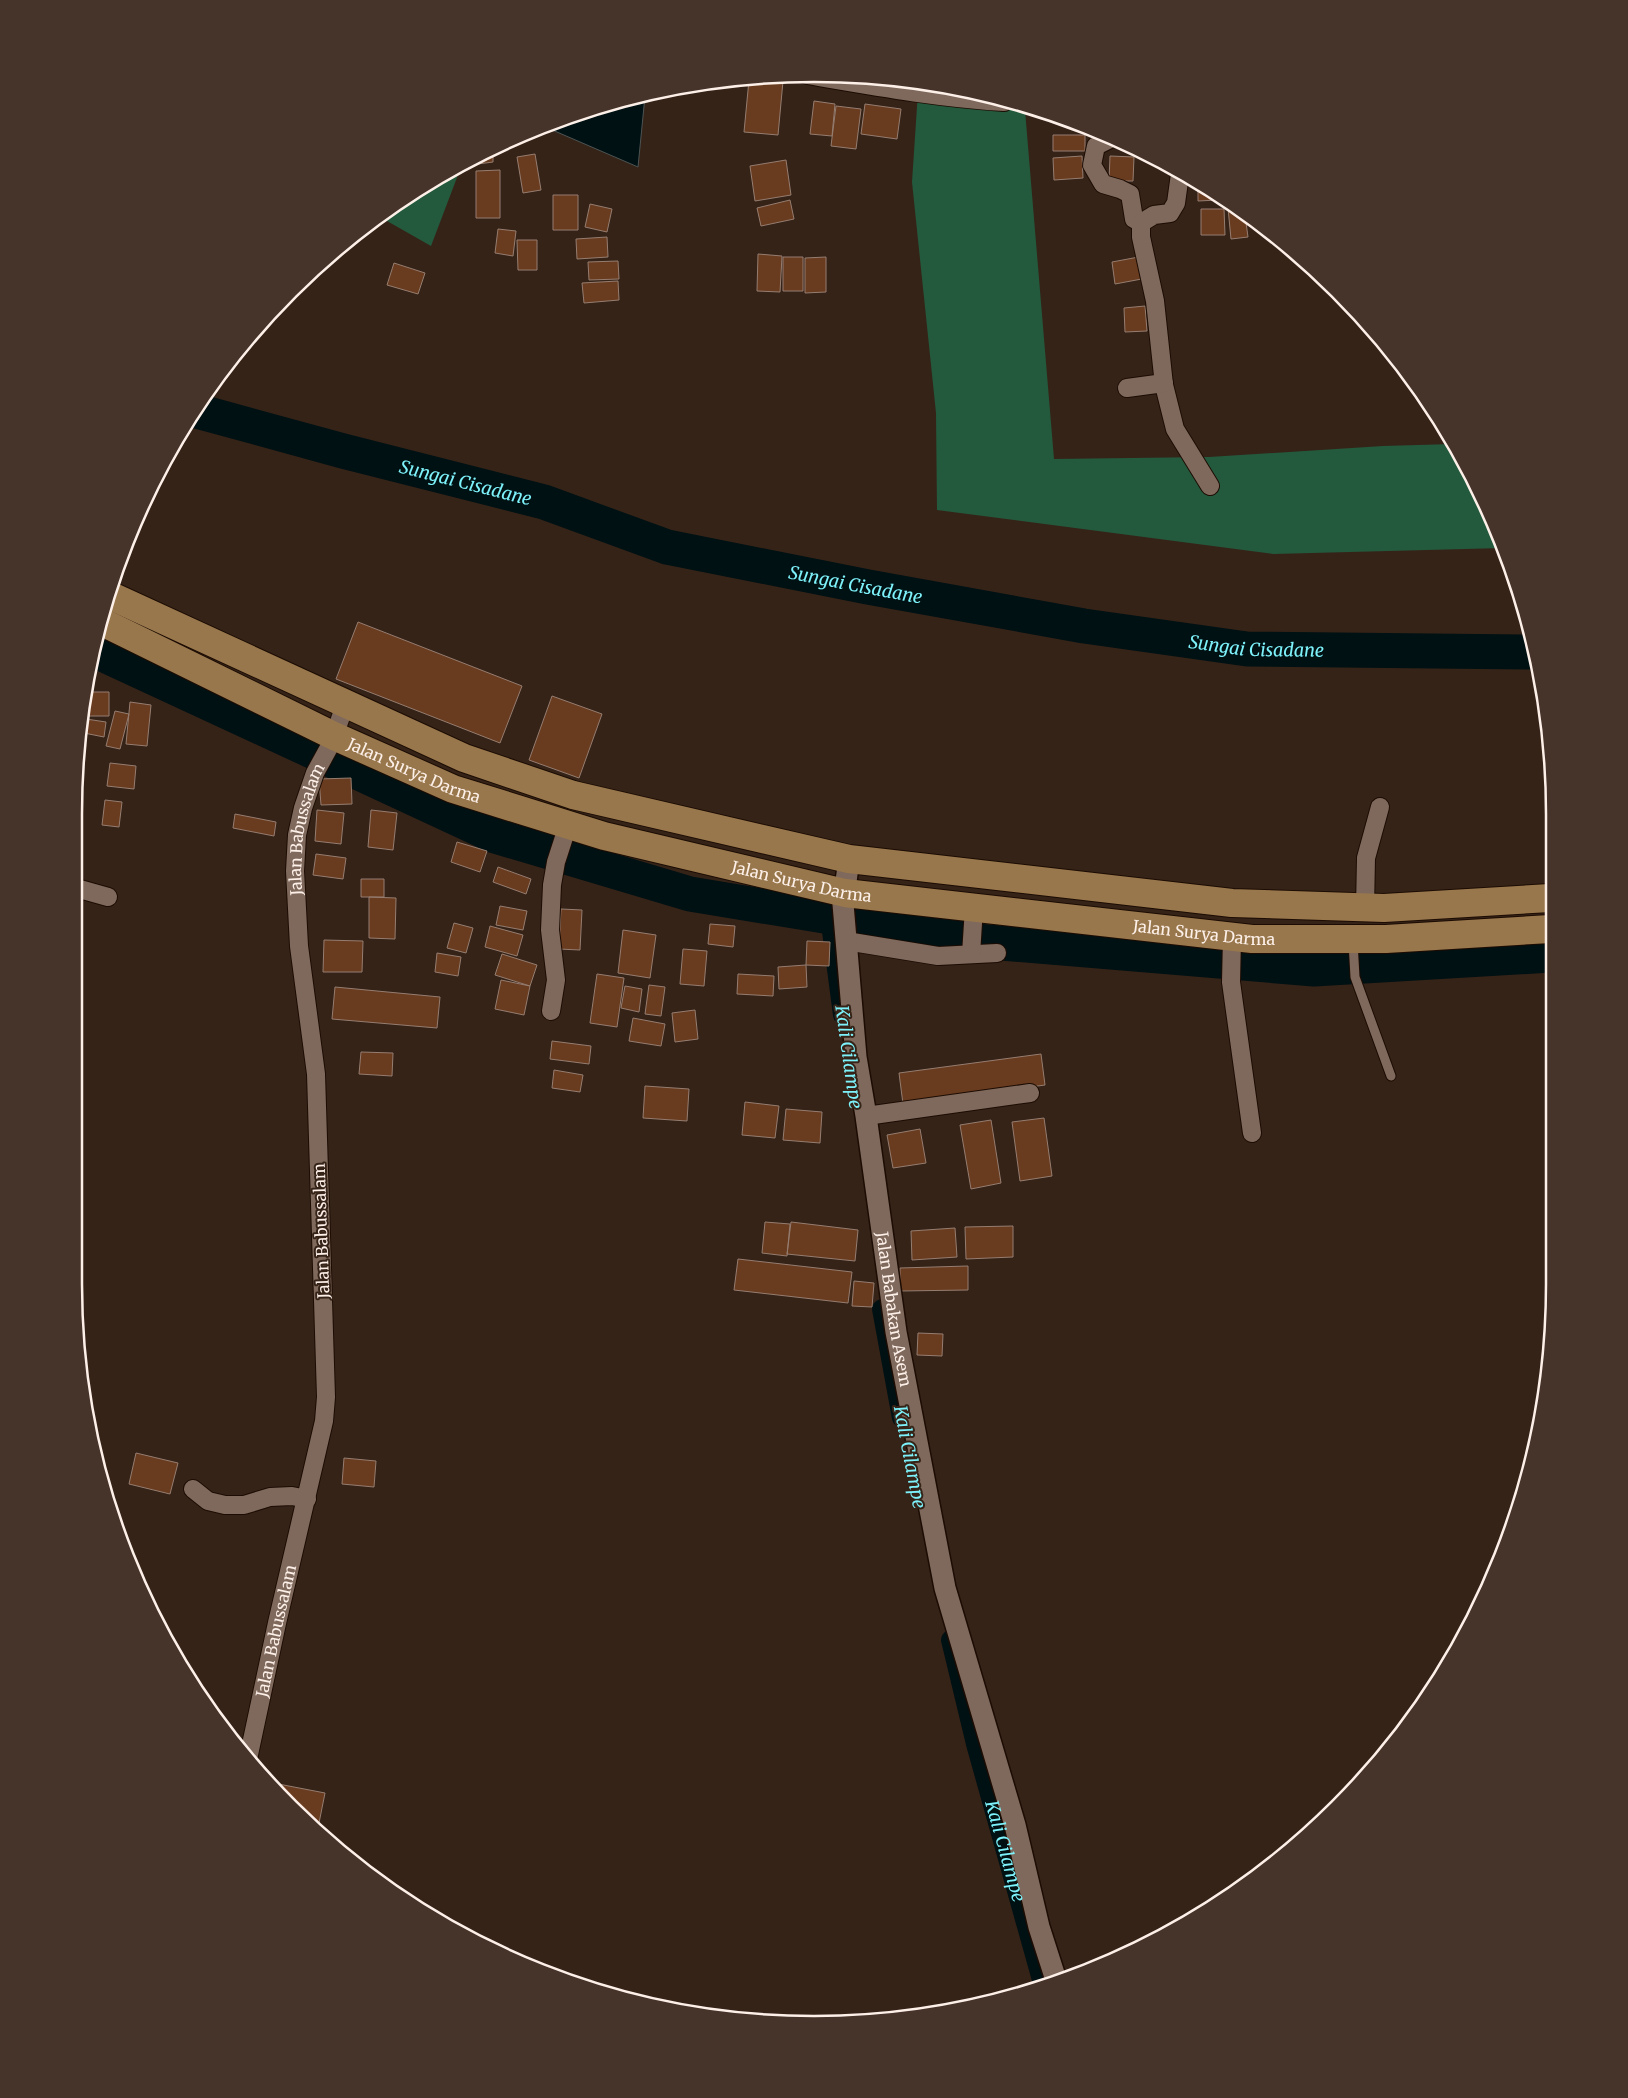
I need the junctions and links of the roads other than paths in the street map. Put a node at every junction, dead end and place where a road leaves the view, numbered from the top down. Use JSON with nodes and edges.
{"nodes":[{"id":1,"x":862,"y":84,"type":"edge"},
{"id":2,"x":931,"y":93,"type":"edge"},
{"id":3,"x":1103,"y":142,"type":"edge"},
{"id":4,"x":1179,"y":181,"type":"edge"},
{"id":5,"x":1141,"y":223,"type":"junction"},
{"id":6,"x":1164,"y":383,"type":"junction"},
{"id":7,"x":1127,"y":388,"type":"dead end"},
{"id":8,"x":1210,"y":486,"type":"dead end"},
{"id":9,"x":115,"y":598,"type":"edge"},
{"id":10,"x":107,"y":625,"type":"edge"},
{"id":11,"x":345,"y":705,"type":"junction"},
{"id":12,"x":333,"y":739,"type":"junction"},
{"id":13,"x":1380,"y":807,"type":"dead end"},
{"id":14,"x":567,"y":829,"type":"junction"},
{"id":15,"x":849,"y":859,"type":"junction"},
{"id":16,"x":82,"y":890,"type":"edge"},
{"id":17,"x":108,"y":897,"type":"dead end"},
{"id":18,"x":844,"y":898,"type":"junction"},
{"id":19,"x":1546,"y":898,"type":"edge"},
{"id":20,"x":1365,"y":908,"type":"junction"},
{"id":21,"x":973,"y":915,"type":"junction"},
{"id":22,"x":1546,"y":929,"type":"edge"},
{"id":23,"x":846,"y":940,"type":"junction"},
{"id":24,"x":1232,"y":942,"type":"junction"},
{"id":25,"x":1353,"y":944,"type":"junction"},
{"id":26,"x":971,"y":950,"type":"junction"},
{"id":27,"x":997,"y":954,"type":"dead end"},
{"id":28,"x":552,"y":1011,"type":"dead end"},
{"id":29,"x":1391,"y":1076,"type":"dead end"},
{"id":30,"x":1030,"y":1093,"type":"dead end"},
{"id":31,"x":866,"y":1116,"type":"junction"},
{"id":32,"x":1252,"y":1133,"type":"dead end"},
{"id":33,"x":193,"y":1489,"type":"dead end"},
{"id":34,"x":307,"y":1498,"type":"junction"},
{"id":35,"x":250,"y":1749,"type":"edge"},
{"id":36,"x":1054,"y":1975,"type":"edge"}],
"edges":[{"from":1,"to":2,"type":"street"},
{"from":3,"to":5,"type":"street"},
{"from":4,"to":5,"type":"street"},
{"from":5,"to":6,"type":"street"},
{"from":6,"to":7,"type":"street"},
{"from":6,"to":8,"type":"street"},
{"from":9,"to":11,"type":"main road","name":"Jalan Surya Darma"},
{"from":10,"to":12,"type":"main road","name":"Jalan Surya Darma"},
{"from":11,"to":12,"type":"street","name":"Jalan Babussalam"},
{"from":11,"to":15,"type":"main road","name":"Jalan Surya Darma"},
{"from":12,"to":14,"type":"main road","name":"Jalan Surya Darma"},
{"from":12,"to":34,"type":"street","name":"Jalan Babussalam"},
{"from":13,"to":20,"type":"street"},
{"from":14,"to":18,"type":"main road","name":"Jalan Surya Darma"},
{"from":14,"to":28,"type":"street"},
{"from":15,"to":18,"type":"street","name":"Jalan Babakan Asem"},
{"from":15,"to":20,"type":"main road","name":"Jalan Surya Darma"},
{"from":16,"to":17,"type":"street"},
{"from":18,"to":21,"type":"main road","name":"Jalan Surya Darma"},
{"from":18,"to":23,"type":"street","name":"Jalan Babakan Asem"},
{"from":19,"to":20,"type":"main road","name":"Jalan Surya Darma"},
{"from":21,"to":24,"type":"main road","name":"Jalan Surya Darma"},
{"from":21,"to":26,"type":"street"},
{"from":22,"to":25,"type":"main road","name":"Jalan Surya Darma"},
{"from":23,"to":26,"type":"street"},
{"from":23,"to":31,"type":"street","name":"Jalan Babakan Asem"},
{"from":24,"to":25,"type":"main road","name":"Jalan Surya Darma"},
{"from":24,"to":32,"type":"street"},
{"from":25,"to":29,"type":"lane"},
{"from":26,"to":27,"type":"street"},
{"from":30,"to":31,"type":"street"},
{"from":31,"to":36,"type":"street","name":"Jalan Babakan Asem"},
{"from":33,"to":34,"type":"street"},
{"from":34,"to":35,"type":"street","name":"Jalan Babussalam"}]}
